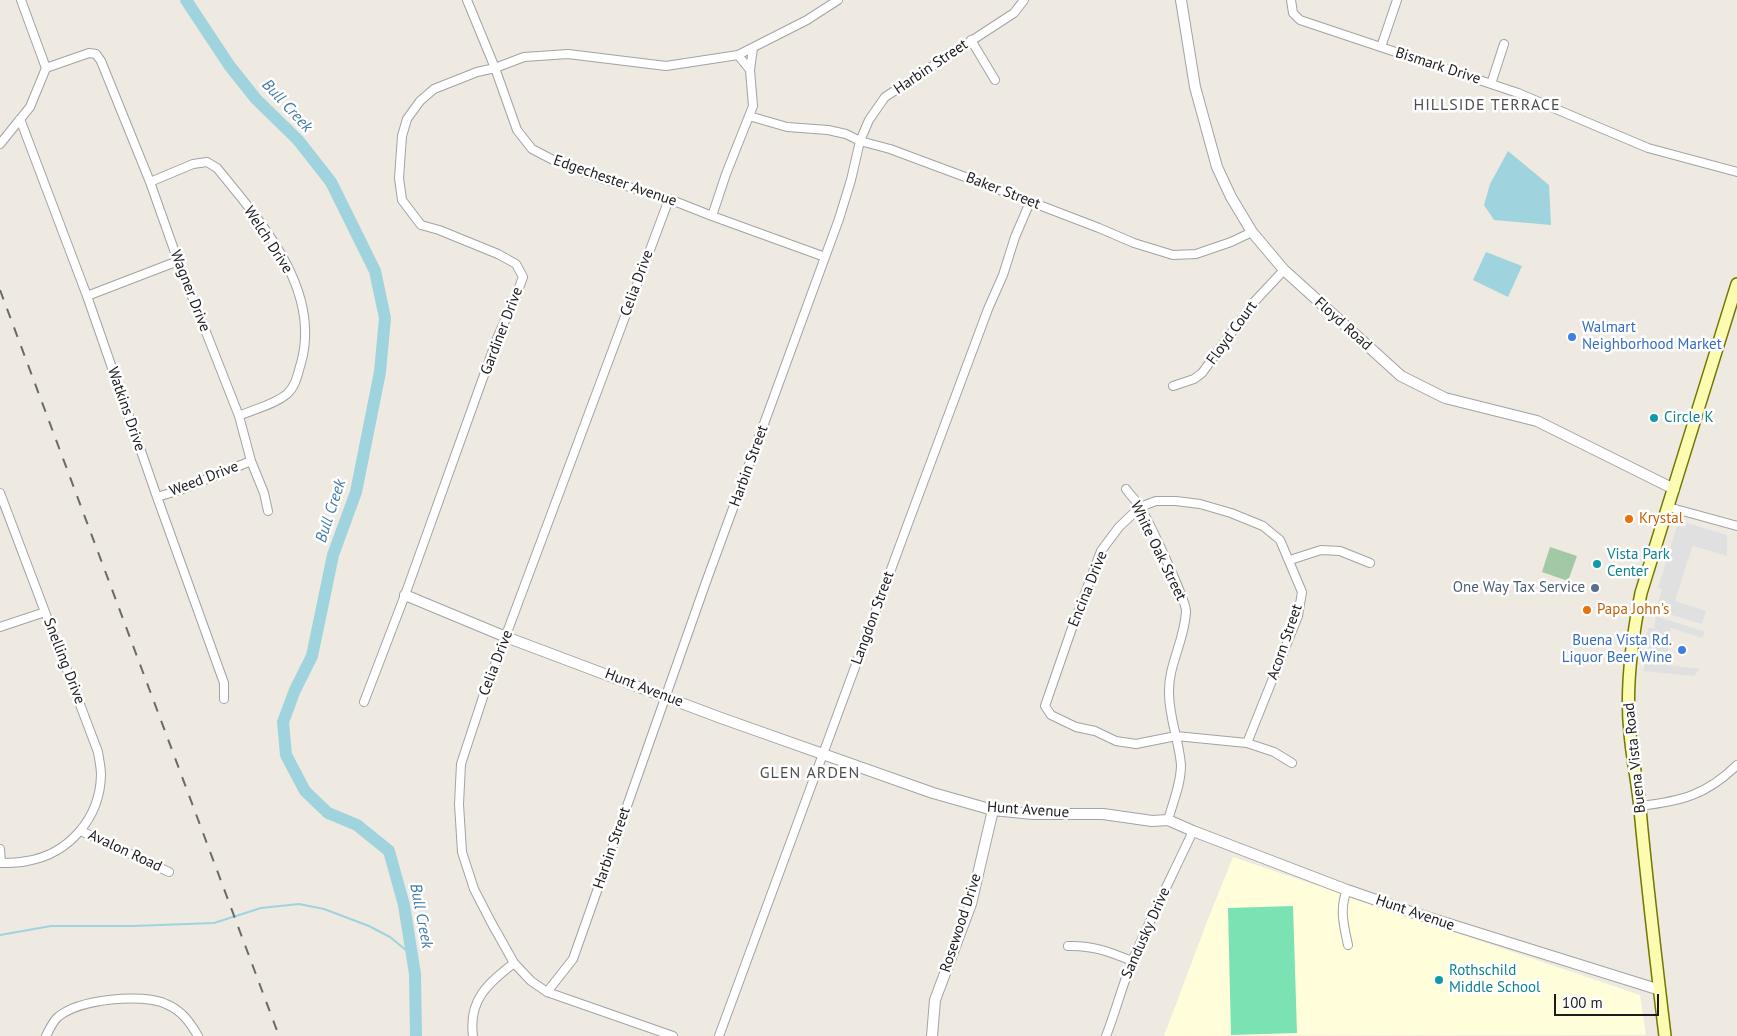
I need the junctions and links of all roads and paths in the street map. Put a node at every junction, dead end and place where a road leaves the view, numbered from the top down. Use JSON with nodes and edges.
{"nodes":[{"id":1,"x":21,"y":0,"type":"edge"},
{"id":2,"x":467,"y":0,"type":"edge"},
{"id":3,"x":838,"y":0,"type":"edge"},
{"id":4,"x":1024,"y":0,"type":"edge"},
{"id":5,"x":1181,"y":0,"type":"edge"},
{"id":6,"x":1291,"y":0,"type":"edge"},
{"id":7,"x":1397,"y":0,"type":"edge"},
{"id":8,"x":971,"y":40,"type":"junction"},
{"id":9,"x":1504,"y":44,"type":"dead end"},
{"id":10,"x":1381,"y":47,"type":"junction"},
{"id":11,"x":754,"y":48,"type":"junction"},
{"id":12,"x":738,"y":55,"type":"junction"},
{"id":13,"x":46,"y":68,"type":"junction"},
{"id":14,"x":495,"y":68,"type":"junction"},
{"id":15,"x":750,"y":70,"type":"junction"},
{"id":16,"x":995,"y":80,"type":"dead end"},
{"id":17,"x":1491,"y":84,"type":"junction"},
{"id":18,"x":749,"y":116,"type":"junction"},
{"id":19,"x":20,"y":119,"type":"junction"},
{"id":20,"x":860,"y":141,"type":"junction"},
{"id":21,"x":0,"y":144,"type":"edge"},
{"id":22,"x":1737,"y":172,"type":"edge"},
{"id":23,"x":150,"y":182,"type":"junction"},
{"id":24,"x":669,"y":198,"type":"junction"},
{"id":25,"x":1030,"y":202,"type":"junction"},
{"id":26,"x":712,"y":216,"type":"junction"},
{"id":27,"x":1252,"y":232,"type":"junction"},
{"id":28,"x":825,"y":256,"type":"junction"},
{"id":29,"x":178,"y":261,"type":"junction"},
{"id":30,"x":1284,"y":270,"type":"junction"},
{"id":31,"x":1737,"y":284,"type":"edge"},
{"id":32,"x":87,"y":296,"type":"junction"},
{"id":33,"x":1172,"y":386,"type":"dead end"},
{"id":34,"x":239,"y":416,"type":"junction"},
{"id":35,"x":251,"y":461,"type":"junction"},
{"id":36,"x":1674,"y":488,"type":"junction"},
{"id":37,"x":1126,"y":489,"type":"dead end"},
{"id":38,"x":0,"y":493,"type":"edge"},
{"id":39,"x":157,"y":497,"type":"junction"},
{"id":40,"x":1140,"y":507,"type":"junction"},
{"id":41,"x":1668,"y":507,"type":"junction"},
{"id":42,"x":268,"y":511,"type":"dead end"},
{"id":43,"x":1737,"y":526,"type":"edge"},
{"id":44,"x":1290,"y":560,"type":"junction"},
{"id":45,"x":1370,"y":563,"type":"dead end"},
{"id":46,"x":405,"y":595,"type":"junction"},
{"id":47,"x":45,"y":612,"type":"junction"},
{"id":48,"x":0,"y":627,"type":"edge"},
{"id":49,"x":506,"y":637,"type":"junction"},
{"id":50,"x":670,"y":686,"type":"junction"},
{"id":51,"x":666,"y":697,"type":"junction"},
{"id":52,"x":224,"y":699,"type":"dead end"},
{"id":53,"x":364,"y":702,"type":"dead end"},
{"id":54,"x":680,"y":702,"type":"junction"},
{"id":55,"x":1176,"y":736,"type":"junction"},
{"id":56,"x":1247,"y":743,"type":"junction"},
{"id":57,"x":823,"y":754,"type":"junction"},
{"id":58,"x":1292,"y":763,"type":"dead end"},
{"id":59,"x":1737,"y":765,"type":"edge"},
{"id":60,"x":1640,"y":806,"type":"junction"},
{"id":61,"x":992,"y":810,"type":"junction"},
{"id":62,"x":1168,"y":820,"type":"junction"},
{"id":63,"x":81,"y":831,"type":"junction"},
{"id":64,"x":1193,"y":831,"type":"junction"},
{"id":65,"x":0,"y":849,"type":"edge"},
{"id":66,"x":1,"y":863,"type":"edge"},
{"id":67,"x":169,"y":872,"type":"dead end"},
{"id":68,"x":1347,"y":890,"type":"junction"},
{"id":69,"x":1348,"y":945,"type":"dead end"},
{"id":70,"x":1068,"y":946,"type":"dead end"},
{"id":71,"x":1132,"y":961,"type":"junction"},
{"id":72,"x":514,"y":963,"type":"junction"},
{"id":73,"x":1660,"y":990,"type":"junction"},
{"id":74,"x":547,"y":992,"type":"junction"},
{"id":75,"x":46,"y":1036,"type":"edge"},
{"id":76,"x":198,"y":1036,"type":"edge"},
{"id":77,"x":473,"y":1036,"type":"edge"},
{"id":78,"x":673,"y":1036,"type":"edge"},
{"id":79,"x":719,"y":1036,"type":"edge"},
{"id":80,"x":932,"y":1036,"type":"edge"},
{"id":81,"x":1106,"y":1036,"type":"edge"},
{"id":82,"x":1665,"y":1036,"type":"edge"}],
"edges":[{"from":1,"to":13,"type":"street"},
{"from":2,"to":14,"type":"street","name":"Edgechester Avenue"},
{"from":3,"to":11,"type":"street","name":"Gardiner Drive"},
{"from":4,"to":8,"type":"street","name":"Harbin Street"},
{"from":5,"to":27,"type":"street","name":"Floyd Road"},
{"from":6,"to":10,"type":"street","name":"Bismark Drive"},
{"from":7,"to":10,"type":"street"},
{"from":8,"to":16,"type":"street"},
{"from":8,"to":20,"type":"street","name":"Harbin Street"},
{"from":9,"to":17,"type":"street"},
{"from":10,"to":17,"type":"street","name":"Bismark Drive"},
{"from":11,"to":12,"type":"street","name":"Gardiner Drive"},
{"from":11,"to":15,"type":"street"},
{"from":12,"to":14,"type":"street","name":"Gardiner Drive"},
{"from":12,"to":15,"type":"street"},
{"from":13,"to":19,"type":"street"},
{"from":13,"to":23,"type":"street","name":"Wagner Drive"},
{"from":14,"to":24,"type":"street","name":"Edgechester Avenue"},
{"from":14,"to":46,"type":"street","name":"Gardiner Drive"},
{"from":15,"to":18,"type":"street"},
{"from":17,"to":22,"type":"street","name":"Bismark Drive"},
{"from":18,"to":20,"type":"street","name":"Baker Street"},
{"from":18,"to":26,"type":"street"},
{"from":19,"to":21,"type":"street"},
{"from":19,"to":32,"type":"street","name":"Watkins Drive"},
{"from":20,"to":25,"type":"street","name":"Baker Street"},
{"from":20,"to":28,"type":"street","name":"Harbin Street"},
{"from":23,"to":29,"type":"street","name":"Wagner Drive"},
{"from":23,"to":34,"type":"street","name":"Welch Drive"},
{"from":24,"to":26,"type":"street","name":"Edgechester Avenue"},
{"from":24,"to":49,"type":"street","name":"Celia Drive"},
{"from":25,"to":27,"type":"street","name":"Baker Street"},
{"from":25,"to":57,"type":"street","name":"Langdon Street"},
{"from":26,"to":28,"type":"street","name":"Edgechester Avenue"},
{"from":27,"to":30,"type":"street","name":"Floyd Road"},
{"from":28,"to":50,"type":"street","name":"Harbin Street"},
{"from":29,"to":32,"type":"street"},
{"from":29,"to":34,"type":"street","name":"Wagner Drive"},
{"from":30,"to":33,"type":"street","name":"Floyd Court"},
{"from":30,"to":36,"type":"street","name":"Floyd Road"},
{"from":31,"to":36,"type":"main road","name":"Buena Vista Road"},
{"from":32,"to":39,"type":"street","name":"Watkins Drive"},
{"from":34,"to":35,"type":"street","name":"Wagner Drive"},
{"from":35,"to":39,"type":"street","name":"Weed Drive"},
{"from":35,"to":42,"type":"street","name":"Wagner Drive"},
{"from":36,"to":41,"type":"main road","name":"Buena Vista Road"},
{"from":37,"to":40,"type":"street","name":"White Oak Street"},
{"from":38,"to":47,"type":"street","name":"Snelling Drive"},
{"from":39,"to":52,"type":"street","name":"Watkins Drive"},
{"from":40,"to":44,"type":"street","name":"Acorn Street"},
{"from":40,"to":55,"type":"street","name":"White Oak Street"},
{"from":40,"to":55,"type":"street","name":"Encina Drive"},
{"from":41,"to":43,"type":"street"},
{"from":41,"to":60,"type":"main road","name":"Buena Vista Road"},
{"from":44,"to":45,"type":"street"},
{"from":44,"to":56,"type":"street","name":"Acorn Street"},
{"from":46,"to":49,"type":"street","name":"Hunt Avenue"},
{"from":46,"to":53,"type":"street","name":"Gardiner Drive"},
{"from":47,"to":48,"type":"street"},
{"from":47,"to":63,"type":"street","name":"Snelling Drive"},
{"from":49,"to":51,"type":"street","name":"Hunt Avenue"},
{"from":49,"to":72,"type":"street","name":"Celia Drive"},
{"from":50,"to":51,"type":"street","name":"Harbin Street"},
{"from":50,"to":54,"type":"street"},
{"from":51,"to":54,"type":"street","name":"Hunt Avenue"},
{"from":51,"to":74,"type":"street","name":"Harbin Street"},
{"from":54,"to":57,"type":"street","name":"Hunt Avenue"},
{"from":55,"to":56,"type":"street"},
{"from":55,"to":62,"type":"street","name":"White Oak Street"},
{"from":56,"to":58,"type":"street"},
{"from":57,"to":61,"type":"street","name":"Hunt Avenue"},
{"from":57,"to":79,"type":"street","name":"Langdon Street"},
{"from":59,"to":60,"type":"street"},
{"from":60,"to":73,"type":"main road","name":"Buena Vista Road"},
{"from":61,"to":62,"type":"street","name":"Hunt Avenue"},
{"from":61,"to":80,"type":"street","name":"Rosewood Drive"},
{"from":62,"to":64,"type":"street","name":"Hunt Avenue"},
{"from":63,"to":66,"type":"street","name":"Avalon Road"},
{"from":63,"to":67,"type":"street","name":"Avalon Road"},
{"from":64,"to":68,"type":"street","name":"Hunt Avenue"},
{"from":64,"to":71,"type":"street","name":"Sandusky Drive"},
{"from":65,"to":66,"type":"street"},
{"from":68,"to":69,"type":"street"},
{"from":68,"to":73,"type":"street","name":"Hunt Avenue"},
{"from":70,"to":71,"type":"street"},
{"from":71,"to":81,"type":"street","name":"Sandusky Drive"},
{"from":72,"to":74,"type":"street","name":"Celia Drive"},
{"from":72,"to":77,"type":"street"},
{"from":73,"to":82,"type":"main road","name":"Buena Vista Road"},
{"from":74,"to":78,"type":"street","name":"Celia Drive"},
{"from":75,"to":76,"type":"street"}]}
